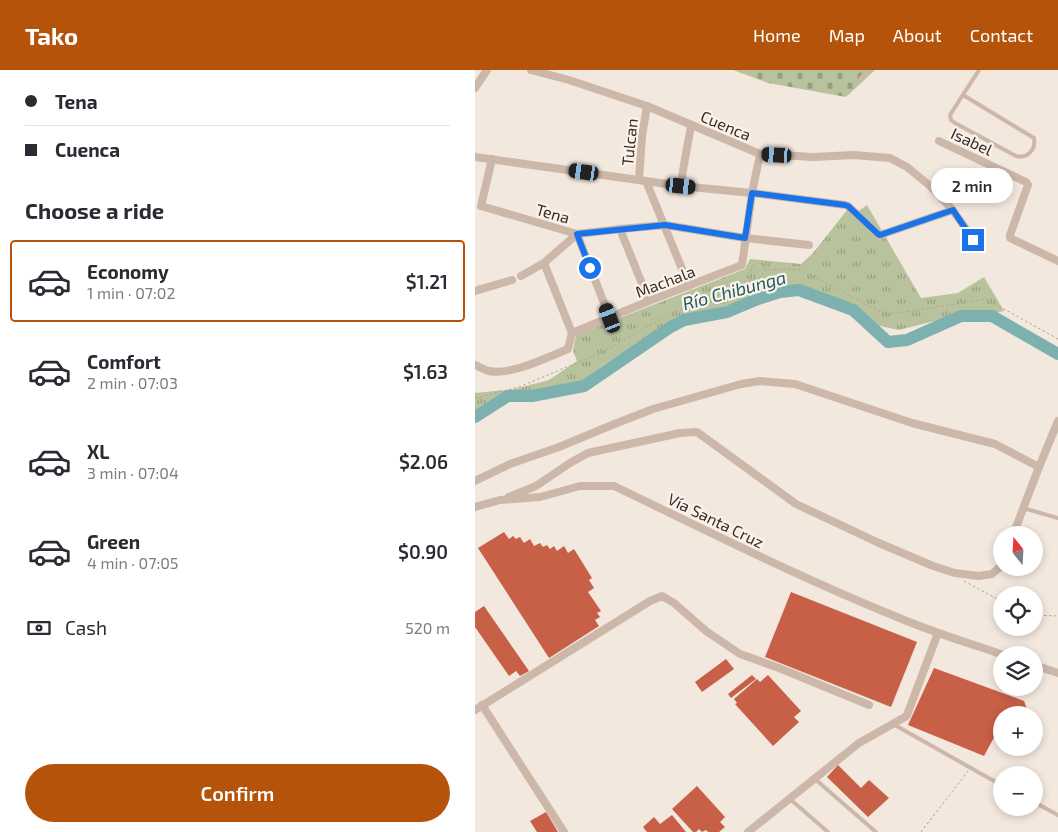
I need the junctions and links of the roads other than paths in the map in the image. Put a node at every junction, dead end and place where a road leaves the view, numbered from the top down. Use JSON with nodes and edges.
{"nodes":[{"id":1,"x":487,"y":70,"type":"edge"},
{"id":2,"x":531,"y":70,"type":"edge"},
{"id":3,"x":870,"y":70,"type":"edge"},
{"id":4,"x":979,"y":70,"type":"edge"},
{"id":5,"x":861,"y":78,"type":"dead end"},
{"id":6,"x":475,"y":88,"type":"edge"},
{"id":7,"x":963,"y":95,"type":"junction"},
{"id":8,"x":647,"y":106,"type":"junction"},
{"id":9,"x":691,"y":125,"type":"junction"},
{"id":10,"x":939,"y":141,"type":"dead end"},
{"id":11,"x":760,"y":154,"type":"junction"},
{"id":12,"x":475,"y":157,"type":"edge"},
{"id":13,"x":492,"y":159,"type":"junction"},
{"id":14,"x":643,"y":180,"type":"junction"},
{"id":15,"x":681,"y":186,"type":"junction"},
{"id":16,"x":752,"y":193,"type":"junction"},
{"id":17,"x":953,"y":210,"type":"junction"},
{"id":18,"x":665,"y":225,"type":"junction"},
{"id":19,"x":620,"y":229,"type":"junction"},
{"id":20,"x":577,"y":234,"type":"junction"},
{"id":21,"x":745,"y":238,"type":"junction"},
{"id":22,"x":973,"y":240,"type":"dead end"},
{"id":23,"x":809,"y":245,"type":"dead end"},
{"id":24,"x":1058,"y":261,"type":"edge"},
{"id":25,"x":544,"y":263,"type":"junction"},
{"id":26,"x":521,"y":276,"type":"dead end"},
{"id":27,"x":512,"y":280,"type":"dead end"},
{"id":28,"x":689,"y":286,"type":"junction"},
{"id":29,"x":475,"y":291,"type":"edge"},
{"id":30,"x":649,"y":301,"type":"junction"},
{"id":31,"x":610,"y":318,"type":"junction"},
{"id":32,"x":572,"y":333,"type":"junction"},
{"id":33,"x":475,"y":365,"type":"edge"},
{"id":34,"x":1058,"y":420,"type":"edge"},
{"id":35,"x":1039,"y":466,"type":"junction"},
{"id":36,"x":475,"y":481,"type":"edge"},
{"id":37,"x":500,"y":500,"type":"junction"},
{"id":38,"x":475,"y":507,"type":"edge"},
{"id":39,"x":1023,"y":508,"type":"junction"},
{"id":40,"x":1058,"y":518,"type":"edge"},
{"id":41,"x":1016,"y":526,"type":"edge"},
{"id":42,"x":993,"y":573,"type":"edge"},
{"id":43,"x":938,"y":633,"type":"junction"},
{"id":44,"x":993,"y":651,"type":"edge"},
{"id":45,"x":1043,"y":668,"type":"edge"},
{"id":46,"x":1058,"y":673,"type":"edge"},
{"id":47,"x":869,"y":705,"type":"dead end"},
{"id":48,"x":477,"y":708,"type":"edge"},
{"id":49,"x":893,"y":724,"type":"junction"},
{"id":50,"x":815,"y":779,"type":"junction"},
{"id":51,"x":993,"y":780,"type":"edge"},
{"id":52,"x":790,"y":799,"type":"junction"},
{"id":53,"x":1043,"y":807,"type":"edge"},
{"id":54,"x":1058,"y":815,"type":"edge"},
{"id":55,"x":564,"y":832,"type":"edge"},
{"id":56,"x":748,"y":832,"type":"edge"},
{"id":57,"x":828,"y":832,"type":"edge"},
{"id":58,"x":876,"y":832,"type":"edge"}],
"edges":[{"from":1,"to":6,"type":"street"},
{"from":2,"to":8,"type":"street","name":"Cuenca"},
{"from":3,"to":5,"type":"lane"},
{"from":4,"to":7,"type":"lane"},
{"from":7,"to":7,"type":"lane"},
{"from":8,"to":9,"type":"street","name":"Cuenca"},
{"from":8,"to":14,"type":"street","name":"Tulcan"},
{"from":9,"to":11,"type":"street","name":"Cuenca"},
{"from":9,"to":15,"type":"street"},
{"from":10,"to":24,"type":"street","name":"Isabel"},
{"from":11,"to":16,"type":"street","name":"Machala"},
{"from":11,"to":17,"type":"street","name":"Cuenca"},
{"from":12,"to":13,"type":"street"},
{"from":13,"to":14,"type":"street"},
{"from":13,"to":20,"type":"street","name":"Tena"},
{"from":14,"to":15,"type":"street"},
{"from":14,"to":18,"type":"street","name":"Tulcan"},
{"from":15,"to":16,"type":"street"},
{"from":16,"to":17,"type":"street"},
{"from":16,"to":21,"type":"street","name":"Machala"},
{"from":17,"to":22,"type":"street","name":"Cuenca"},
{"from":18,"to":19,"type":"street"},
{"from":18,"to":21,"type":"street"},
{"from":18,"to":28,"type":"street","name":"Tulcan"},
{"from":19,"to":20,"type":"street"},
{"from":19,"to":30,"type":"street"},
{"from":20,"to":25,"type":"street"},
{"from":20,"to":31,"type":"street","name":"Tena"},
{"from":21,"to":23,"type":"street"},
{"from":21,"to":28,"type":"street","name":"Machala"},
{"from":25,"to":26,"type":"street"},
{"from":25,"to":32,"type":"street"},
{"from":27,"to":29,"type":"street"},
{"from":28,"to":30,"type":"street","name":"Machala"},
{"from":30,"to":31,"type":"street","name":"Machala"},
{"from":31,"to":32,"type":"street","name":"Machala"},
{"from":32,"to":33,"type":"street"},
{"from":34,"to":35,"type":"street"},
{"from":35,"to":36,"type":"street"},
{"from":35,"to":39,"type":"street"},
{"from":37,"to":38,"type":"street","name":"Vía Santa Cruz"},
{"from":37,"to":42,"type":"street"},
{"from":37,"to":43,"type":"street","name":"Vía Santa Cruz"},
{"from":39,"to":40,"type":"lane"},
{"from":39,"to":41,"type":"street"},
{"from":43,"to":44,"type":"street","name":"Vía Santa Cruz"},
{"from":43,"to":49,"type":"street"},
{"from":45,"to":46,"type":"street"},
{"from":47,"to":48,"type":"street"},
{"from":48,"to":55,"type":"street"},
{"from":49,"to":50,"type":"street"},
{"from":49,"to":51,"type":"lane"},
{"from":50,"to":52,"type":"street"},
{"from":50,"to":58,"type":"lane"},
{"from":52,"to":56,"type":"street"},
{"from":52,"to":57,"type":"lane"},
{"from":53,"to":54,"type":"lane"}]}
